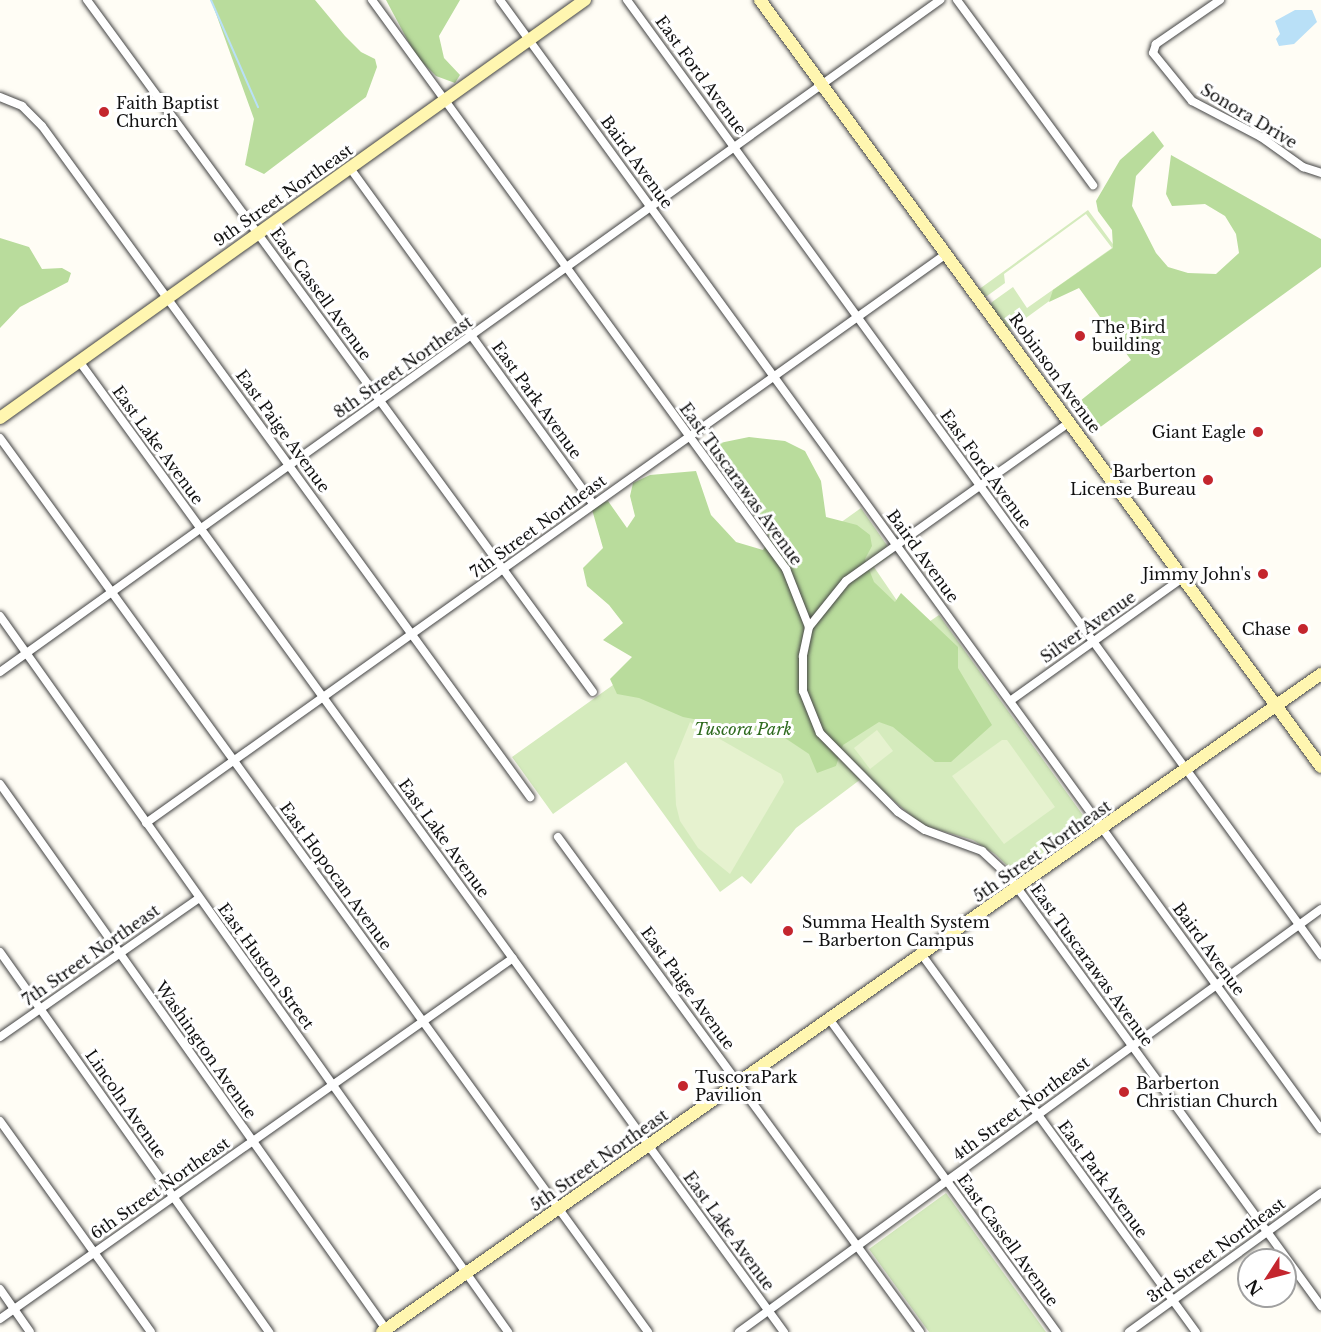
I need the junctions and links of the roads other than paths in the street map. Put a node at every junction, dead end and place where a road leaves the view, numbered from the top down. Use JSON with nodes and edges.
{"nodes":[{"id":1,"x":87,"y":0,"type":"edge"},
{"id":2,"x":372,"y":0,"type":"edge"},
{"id":3,"x":500,"y":0,"type":"edge"},
{"id":4,"x":585,"y":0,"type":"edge"},
{"id":5,"x":627,"y":0,"type":"edge"},
{"id":6,"x":760,"y":0,"type":"edge"},
{"id":7,"x":940,"y":0,"type":"edge"},
{"id":8,"x":957,"y":0,"type":"edge"},
{"id":9,"x":1220,"y":0,"type":"edge"},
{"id":10,"x":530,"y":40,"type":"junction"},
{"id":11,"x":823,"y":86,"type":"junction"},
{"id":12,"x":0,"y":97,"type":"edge"},
{"id":13,"x":444,"y":100,"type":"junction"},
{"id":14,"x":735,"y":148,"type":"junction"},
{"id":15,"x":350,"y":168,"type":"junction"},
{"id":16,"x":1321,"y":173,"type":"edge"},
{"id":17,"x":1093,"y":185,"type":"dead end"},
{"id":18,"x":652,"y":208,"type":"junction"},
{"id":19,"x":258,"y":233,"type":"junction"},
{"id":20,"x":946,"y":254,"type":"junction"},
{"id":21,"x":566,"y":268,"type":"junction"},
{"id":22,"x":167,"y":298,"type":"junction"},
{"id":23,"x":857,"y":317,"type":"junction"},
{"id":24,"x":472,"y":336,"type":"junction"},
{"id":25,"x":80,"y":361,"type":"junction"},
{"id":26,"x":774,"y":376,"type":"junction"},
{"id":27,"x":380,"y":401,"type":"junction"},
{"id":28,"x":0,"y":418,"type":"edge"},
{"id":29,"x":1070,"y":422,"type":"junction"},
{"id":30,"x":689,"y":437,"type":"junction"},
{"id":31,"x":0,"y":438,"type":"edge"},
{"id":32,"x":290,"y":465,"type":"junction"},
{"id":33,"x":980,"y":486,"type":"junction"},
{"id":34,"x":593,"y":504,"type":"junction"},
{"id":35,"x":200,"y":530,"type":"junction"},
{"id":36,"x":897,"y":545,"type":"junction"},
{"id":37,"x":503,"y":570,"type":"junction"},
{"id":38,"x":1184,"y":577,"type":"junction"},
{"id":39,"x":112,"y":592,"type":"junction"},
{"id":40,"x":0,"y":616,"type":"edge"},
{"id":41,"x":809,"y":627,"type":"junction"},
{"id":42,"x":412,"y":634,"type":"junction"},
{"id":43,"x":1094,"y":642,"type":"junction"},
{"id":44,"x":26,"y":653,"type":"junction"},
{"id":45,"x":0,"y":672,"type":"edge"},
{"id":46,"x":1321,"y":674,"type":"edge"},
{"id":47,"x":593,"y":692,"type":"dead end"},
{"id":48,"x":323,"y":697,"type":"junction"},
{"id":49,"x":1010,"y":701,"type":"junction"},
{"id":50,"x":1277,"y":706,"type":"junction"},
{"id":51,"x":233,"y":761,"type":"junction"},
{"id":52,"x":1321,"y":767,"type":"edge"},
{"id":53,"x":1186,"y":770,"type":"junction"},
{"id":54,"x":0,"y":784,"type":"edge"},
{"id":55,"x":530,"y":797,"type":"dead end"},
{"id":56,"x":146,"y":822,"type":"junction"},
{"id":57,"x":1103,"y":829,"type":"junction"},
{"id":58,"x":558,"y":837,"type":"dead end"},
{"id":59,"x":1018,"y":889,"type":"junction"},
{"id":60,"x":199,"y":898,"type":"junction"},
{"id":61,"x":1321,"y":909,"type":"edge"},
{"id":62,"x":1299,"y":925,"type":"junction"},
{"id":63,"x":0,"y":952,"type":"edge"},
{"id":64,"x":119,"y":954,"type":"junction"},
{"id":65,"x":922,"y":955,"type":"junction"},
{"id":66,"x":1321,"y":955,"type":"edge"},
{"id":67,"x":513,"y":958,"type":"junction"},
{"id":68,"x":1217,"y":986,"type":"junction"},
{"id":69,"x":40,"y":1009,"type":"junction"},
{"id":70,"x":830,"y":1020,"type":"junction"},
{"id":71,"x":423,"y":1022,"type":"junction"},
{"id":72,"x":0,"y":1037,"type":"edge"},
{"id":73,"x":1132,"y":1047,"type":"junction"},
{"id":74,"x":738,"y":1083,"type":"junction"},
{"id":75,"x":333,"y":1085,"type":"junction"},
{"id":76,"x":1038,"y":1115,"type":"junction"},
{"id":77,"x":0,"y":1121,"type":"edge"},
{"id":78,"x":1321,"y":1129,"type":"edge"},
{"id":79,"x":253,"y":1141,"type":"junction"},
{"id":80,"x":649,"y":1146,"type":"junction"},
{"id":81,"x":946,"y":1180,"type":"junction"},
{"id":82,"x":1321,"y":1193,"type":"edge"},
{"id":83,"x":172,"y":1197,"type":"junction"},
{"id":84,"x":558,"y":1209,"type":"junction"},
{"id":85,"x":1267,"y":1232,"type":"junction"},
{"id":86,"x":858,"y":1245,"type":"junction"},
{"id":87,"x":94,"y":1253,"type":"junction"},
{"id":88,"x":466,"y":1273,"type":"junction"},
{"id":89,"x":0,"y":1289,"type":"edge"},
{"id":90,"x":1173,"y":1300,"type":"junction"},
{"id":91,"x":1321,"y":1306,"type":"edge"},
{"id":92,"x":14,"y":1309,"type":"junction"},
{"id":93,"x":768,"y":1311,"type":"junction"},
{"id":94,"x":0,"y":1319,"type":"edge"},
{"id":95,"x":385,"y":1331,"type":"edge"},
{"id":96,"x":30,"y":1332,"type":"edge"},
{"id":97,"x":151,"y":1332,"type":"edge"},
{"id":98,"x":269,"y":1332,"type":"edge"},
{"id":99,"x":508,"y":1332,"type":"edge"},
{"id":100,"x":648,"y":1332,"type":"edge"},
{"id":101,"x":739,"y":1332,"type":"edge"},
{"id":102,"x":784,"y":1332,"type":"edge"},
{"id":103,"x":920,"y":1332,"type":"edge"},
{"id":104,"x":1057,"y":1332,"type":"edge"},
{"id":105,"x":1129,"y":1332,"type":"edge"},
{"id":106,"x":1196,"y":1332,"type":"edge"}],
"edges":[{"from":1,"to":19,"type":"street","name":"East Cassell Avenue"},
{"from":2,"to":13,"type":"street","name":"East Tuscarawas Avenue"},
{"from":3,"to":10,"type":"street","name":"Baird Avenue"},
{"from":4,"to":10,"type":"main road","name":"9th Street Northeast"},
{"from":5,"to":14,"type":"street","name":"East Ford Avenue"},
{"from":6,"to":11,"type":"main road","name":"Robinson Avenue"},
{"from":7,"to":11,"type":"street","name":"8th Street Northeast"},
{"from":8,"to":17,"type":"street"},
{"from":9,"to":16,"type":"street","name":"Sonora Drive"},
{"from":10,"to":13,"type":"main road","name":"9th Street Northeast"},
{"from":10,"to":18,"type":"street","name":"Baird Avenue"},
{"from":11,"to":14,"type":"street","name":"8th Street Northeast"},
{"from":11,"to":20,"type":"main road","name":"Robinson Avenue"},
{"from":12,"to":22,"type":"street","name":"East Paige Avenue"},
{"from":13,"to":15,"type":"main road","name":"9th Street Northeast"},
{"from":13,"to":21,"type":"street","name":"East Tuscarawas Avenue"},
{"from":14,"to":18,"type":"street","name":"8th Street Northeast"},
{"from":14,"to":23,"type":"street","name":"East Ford Avenue"},
{"from":15,"to":19,"type":"main road","name":"9th Street Northeast"},
{"from":15,"to":24,"type":"street","name":"East Park Avenue"},
{"from":18,"to":21,"type":"street","name":"8th Street Northeast"},
{"from":18,"to":26,"type":"street","name":"Baird Avenue"},
{"from":19,"to":22,"type":"main road","name":"9th Street Northeast"},
{"from":19,"to":27,"type":"street","name":"East Cassell Avenue"},
{"from":20,"to":23,"type":"street","name":"7th Street Northeast"},
{"from":20,"to":29,"type":"main road","name":"Robinson Avenue"},
{"from":21,"to":24,"type":"street","name":"8th Street Northeast"},
{"from":21,"to":30,"type":"street","name":"East Tuscarawas Avenue"},
{"from":22,"to":25,"type":"main road","name":"9th Street Northeast"},
{"from":22,"to":32,"type":"street","name":"East Paige Avenue"},
{"from":23,"to":26,"type":"street","name":"7th Street Northeast"},
{"from":23,"to":33,"type":"street","name":"East Ford Avenue"},
{"from":24,"to":27,"type":"street","name":"8th Street Northeast"},
{"from":24,"to":34,"type":"street","name":"East Park Avenue"},
{"from":25,"to":28,"type":"main road","name":"9th Street Northeast"},
{"from":25,"to":35,"type":"street","name":"East Lake Avenue"},
{"from":26,"to":30,"type":"street","name":"7th Street Northeast"},
{"from":26,"to":36,"type":"street","name":"Baird Avenue"},
{"from":27,"to":32,"type":"street","name":"8th Street Northeast"},
{"from":27,"to":37,"type":"street","name":"East Cassell Avenue"},
{"from":29,"to":33,"type":"street"},
{"from":29,"to":38,"type":"main road","name":"Robinson Avenue"},
{"from":30,"to":34,"type":"street","name":"7th Street Northeast"},
{"from":30,"to":41,"type":"street","name":"East Tuscarawas Avenue"},
{"from":31,"to":39,"type":"street","name":"East Hopocan Avenue"},
{"from":32,"to":35,"type":"street","name":"8th Street Northeast"},
{"from":32,"to":42,"type":"street","name":"East Paige Avenue"},
{"from":33,"to":36,"type":"street"},
{"from":33,"to":43,"type":"street","name":"East Ford Avenue"},
{"from":34,"to":37,"type":"street","name":"7th Street Northeast"},
{"from":35,"to":39,"type":"street","name":"8th Street Northeast"},
{"from":35,"to":48,"type":"street","name":"East Lake Avenue"},
{"from":36,"to":41,"type":"street"},
{"from":36,"to":49,"type":"street","name":"Baird Avenue"},
{"from":37,"to":42,"type":"street","name":"7th Street Northeast"},
{"from":37,"to":47,"type":"street","name":"East Cassell Avenue"},
{"from":38,"to":43,"type":"street","name":"Silver Avenue"},
{"from":38,"to":50,"type":"main road","name":"Robinson Avenue"},
{"from":39,"to":44,"type":"street","name":"8th Street Northeast"},
{"from":39,"to":51,"type":"street","name":"East Hopocan Avenue"},
{"from":40,"to":44,"type":"street","name":"East Huston Street"},
{"from":41,"to":59,"type":"street","name":"East Tuscarawas Avenue"},
{"from":42,"to":48,"type":"street","name":"7th Street Northeast"},
{"from":42,"to":55,"type":"street","name":"East Paige Avenue"},
{"from":43,"to":49,"type":"street","name":"Silver Avenue"},
{"from":43,"to":53,"type":"street","name":"East Ford Avenue"},
{"from":44,"to":45,"type":"street","name":"8th Street Northeast"},
{"from":44,"to":56,"type":"street","name":"East Huston Street"},
{"from":46,"to":50,"type":"main road","name":"5th Street Northeast"},
{"from":48,"to":51,"type":"street","name":"7th Street Northeast"},
{"from":48,"to":67,"type":"street","name":"East Lake Avenue"},
{"from":49,"to":57,"type":"street","name":"Baird Avenue"},
{"from":50,"to":52,"type":"main road","name":"Robinson Avenue"},
{"from":50,"to":53,"type":"main road","name":"5th Street Northeast"},
{"from":51,"to":56,"type":"street","name":"7th Street Northeast"},
{"from":51,"to":71,"type":"street","name":"East Hopocan Avenue"},
{"from":53,"to":57,"type":"main road","name":"5th Street Northeast"},
{"from":53,"to":62,"type":"street","name":"East Ford Avenue"},
{"from":54,"to":64,"type":"street","name":"Washington Avenue"},
{"from":56,"to":60,"type":"street","name":"East Huston Street"},
{"from":57,"to":59,"type":"main road","name":"5th Street Northeast"},
{"from":57,"to":68,"type":"street","name":"Baird Avenue"},
{"from":58,"to":74,"type":"street","name":"East Paige Avenue"},
{"from":59,"to":65,"type":"main road","name":"5th Street Northeast"},
{"from":59,"to":73,"type":"street","name":"East Tuscarawas Avenue"},
{"from":60,"to":64,"type":"street","name":"7th Street Northeast"},
{"from":60,"to":75,"type":"street","name":"East Huston Street"},
{"from":61,"to":62,"type":"street","name":"4th Street Northeast"},
{"from":62,"to":66,"type":"street","name":"East Ford Avenue"},
{"from":62,"to":68,"type":"street","name":"4th Street Northeast"},
{"from":63,"to":69,"type":"street","name":"Lincoln Avenue"},
{"from":64,"to":69,"type":"street","name":"7th Street Northeast"},
{"from":64,"to":79,"type":"street","name":"Washington Avenue"},
{"from":65,"to":70,"type":"main road","name":"5th Street Northeast"},
{"from":65,"to":76,"type":"street","name":"East Park Avenue"},
{"from":67,"to":71,"type":"street","name":"6th Street Northeast"},
{"from":67,"to":80,"type":"street","name":"East Lake Avenue"},
{"from":68,"to":73,"type":"street","name":"4th Street Northeast"},
{"from":68,"to":78,"type":"street","name":"Baird Avenue"},
{"from":69,"to":72,"type":"street","name":"7th Street Northeast"},
{"from":69,"to":83,"type":"street","name":"Lincoln Avenue"},
{"from":70,"to":74,"type":"main road","name":"5th Street Northeast"},
{"from":70,"to":81,"type":"street","name":"East Cassell Avenue"},
{"from":71,"to":75,"type":"street","name":"6th Street Northeast"},
{"from":71,"to":84,"type":"street","name":"East Hopocan Avenue"},
{"from":73,"to":76,"type":"street","name":"4th Street Northeast"},
{"from":73,"to":85,"type":"street","name":"East Tuscarawas Avenue"},
{"from":74,"to":80,"type":"main road","name":"5th Street Northeast"},
{"from":74,"to":86,"type":"street","name":"East Paige Avenue"},
{"from":75,"to":79,"type":"street","name":"6th Street Northeast"},
{"from":75,"to":88,"type":"street","name":"East Huston Street"},
{"from":76,"to":81,"type":"street","name":"4th Street Northeast"},
{"from":76,"to":90,"type":"street","name":"East Park Avenue"},
{"from":77,"to":87,"type":"street"},
{"from":79,"to":83,"type":"street","name":"6th Street Northeast"},
{"from":79,"to":95,"type":"street","name":"Washington Avenue"},
{"from":80,"to":84,"type":"main road","name":"5th Street Northeast"},
{"from":80,"to":93,"type":"street","name":"East Lake Avenue"},
{"from":81,"to":86,"type":"street","name":"4th Street Northeast"},
{"from":81,"to":104,"type":"street","name":"East Cassell Avenue"},
{"from":82,"to":85,"type":"street","name":"3rd Street Northeast"},
{"from":83,"to":87,"type":"street","name":"6th Street Northeast"},
{"from":83,"to":98,"type":"street","name":"Lincoln Avenue"},
{"from":84,"to":88,"type":"main road","name":"5th Street Northeast"},
{"from":84,"to":100,"type":"street","name":"East Hopocan Avenue"},
{"from":85,"to":90,"type":"street","name":"3rd Street Northeast"},
{"from":85,"to":91,"type":"street","name":"East Tuscarawas Avenue"},
{"from":86,"to":93,"type":"street","name":"4th Street Northeast"},
{"from":86,"to":103,"type":"street","name":"East Paige Avenue"},
{"from":87,"to":92,"type":"street","name":"6th Street Northeast"},
{"from":87,"to":97,"type":"street"},
{"from":88,"to":95,"type":"main road","name":"5th Street Northeast"},
{"from":88,"to":99,"type":"street","name":"East Huston Street"},
{"from":89,"to":92,"type":"street"},
{"from":90,"to":105,"type":"street","name":"3rd Street Northeast"},
{"from":90,"to":106,"type":"street","name":"East Park Avenue"},
{"from":92,"to":94,"type":"street","name":"6th Street Northeast"},
{"from":92,"to":96,"type":"street"},
{"from":93,"to":101,"type":"street","name":"4th Street Northeast"},
{"from":93,"to":102,"type":"street","name":"East Lake Avenue"}]}
